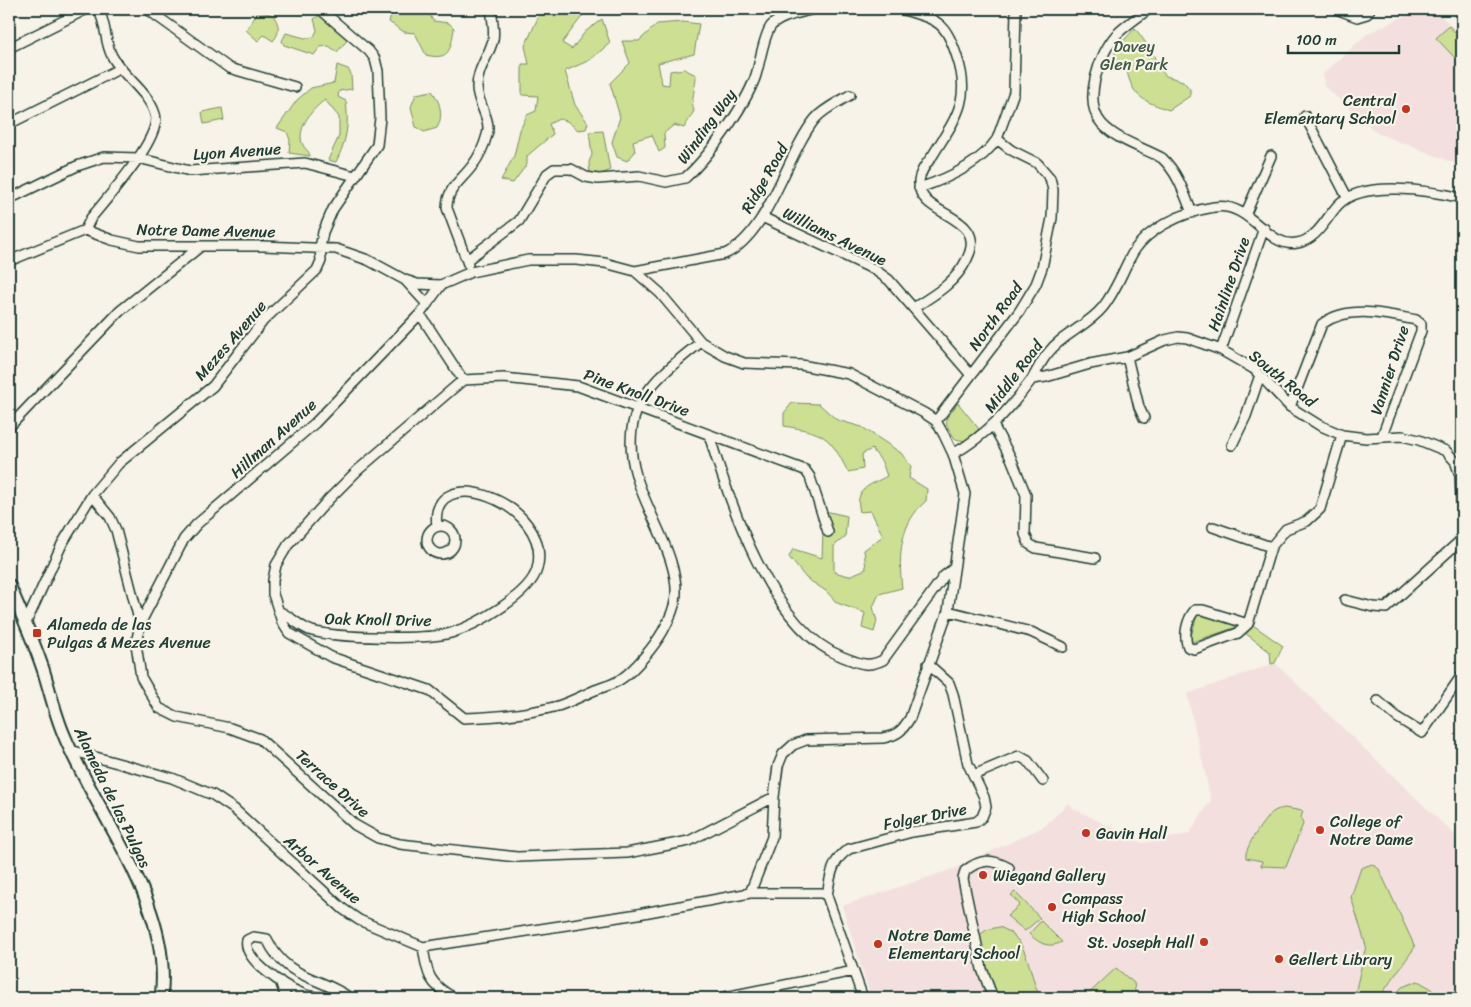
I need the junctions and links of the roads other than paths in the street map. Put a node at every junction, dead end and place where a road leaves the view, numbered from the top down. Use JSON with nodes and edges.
{"nodes":[{"id":1,"x":87,"y":9,"type":"edge"},
{"id":2,"x":98,"y":9,"type":"edge"},
{"id":3,"x":148,"y":9,"type":"edge"},
{"id":4,"x":320,"y":9,"type":"edge"},
{"id":5,"x":490,"y":9,"type":"edge"},
{"id":6,"x":813,"y":9,"type":"edge"},
{"id":7,"x":901,"y":9,"type":"edge"},
{"id":8,"x":1016,"y":9,"type":"edge"},
{"id":9,"x":1150,"y":9,"type":"edge"},
{"id":10,"x":1336,"y":9,"type":"edge"},
{"id":11,"x":1370,"y":9,"type":"edge"},
{"id":12,"x":9,"y":48,"type":"edge"},
{"id":13,"x":121,"y":68,"type":"junction"},
{"id":14,"x":295,"y":88,"type":"dead end"},
{"id":15,"x":850,"y":95,"type":"dead end"},
{"id":16,"x":1305,"y":116,"type":"dead end"},
{"id":17,"x":9,"y":124,"type":"edge"},
{"id":18,"x":997,"y":139,"type":"junction"},
{"id":19,"x":1271,"y":156,"type":"dead end"},
{"id":20,"x":138,"y":158,"type":"junction"},
{"id":21,"x":355,"y":176,"type":"junction"},
{"id":22,"x":919,"y":188,"type":"junction"},
{"id":23,"x":1347,"y":197,"type":"junction"},
{"id":24,"x":1462,"y":198,"type":"edge"},
{"id":25,"x":9,"y":199,"type":"edge"},
{"id":26,"x":1192,"y":213,"type":"junction"},
{"id":27,"x":1246,"y":213,"type":"junction"},
{"id":28,"x":762,"y":217,"type":"junction"},
{"id":29,"x":1264,"y":228,"type":"junction"},
{"id":30,"x":85,"y":230,"type":"junction"},
{"id":31,"x":201,"y":246,"type":"junction"},
{"id":32,"x":320,"y":248,"type":"junction"},
{"id":33,"x":467,"y":260,"type":"junction"},
{"id":34,"x":9,"y":261,"type":"edge"},
{"id":35,"x":657,"y":268,"type":"junction"},
{"id":36,"x":471,"y":272,"type":"junction"},
{"id":37,"x":635,"y":272,"type":"junction"},
{"id":38,"x":405,"y":280,"type":"junction"},
{"id":39,"x":441,"y":285,"type":"junction"},
{"id":40,"x":653,"y":286,"type":"junction"},
{"id":41,"x":426,"y":303,"type":"junction"},
{"id":42,"x":915,"y":307,"type":"junction"},
{"id":43,"x":420,"y":314,"type":"junction"},
{"id":44,"x":701,"y":342,"type":"junction"},
{"id":45,"x":1221,"y":350,"type":"junction"},
{"id":46,"x":1127,"y":357,"type":"junction"},
{"id":47,"x":970,"y":375,"type":"junction"},
{"id":48,"x":1260,"y":375,"type":"junction"},
{"id":49,"x":1032,"y":378,"type":"junction"},
{"id":50,"x":463,"y":380,"type":"junction"},
{"id":51,"x":637,"y":406,"type":"junction"},
{"id":52,"x":1290,"y":407,"type":"junction"},
{"id":53,"x":1144,"y":418,"type":"dead end"},
{"id":54,"x":936,"y":421,"type":"junction"},
{"id":55,"x":9,"y":427,"type":"edge"},
{"id":56,"x":994,"y":427,"type":"junction"},
{"id":57,"x":709,"y":435,"type":"junction"},
{"id":58,"x":1342,"y":435,"type":"junction"},
{"id":59,"x":1382,"y":436,"type":"junction"},
{"id":60,"x":1232,"y":445,"type":"dead end"},
{"id":61,"x":953,"y":454,"type":"junction"},
{"id":62,"x":92,"y":495,"type":"junction"},
{"id":63,"x":1462,"y":520,"type":"edge"},
{"id":64,"x":437,"y":526,"type":"dead end"},
{"id":65,"x":1213,"y":527,"type":"dead end"},
{"id":66,"x":828,"y":532,"type":"dead end"},
{"id":67,"x":1462,"y":539,"type":"edge"},
{"id":68,"x":1272,"y":547,"type":"junction"},
{"id":69,"x":1095,"y":558,"type":"dead end"},
{"id":70,"x":954,"y":568,"type":"junction"},
{"id":71,"x":9,"y":585,"type":"edge"},
{"id":72,"x":1345,"y":600,"type":"dead end"},
{"id":73,"x":948,"y":611,"type":"junction"},
{"id":74,"x":280,"y":612,"type":"junction"},
{"id":75,"x":26,"y":623,"type":"junction"},
{"id":76,"x":140,"y":624,"type":"junction"},
{"id":77,"x":1248,"y":624,"type":"junction"},
{"id":78,"x":1063,"y":648,"type":"dead end"},
{"id":79,"x":928,"y":664,"type":"junction"},
{"id":80,"x":1462,"y":675,"type":"edge"},
{"id":81,"x":1378,"y":701,"type":"dead end"},
{"id":82,"x":70,"y":750,"type":"junction"},
{"id":83,"x":974,"y":775,"type":"junction"},
{"id":84,"x":1043,"y":781,"type":"dead end"},
{"id":85,"x":774,"y":797,"type":"junction"},
{"id":86,"x":1009,"y":868,"type":"dead end"},
{"id":87,"x":750,"y":893,"type":"junction"},
{"id":88,"x":827,"y":896,"type":"junction"},
{"id":89,"x":423,"y":947,"type":"junction"},
{"id":90,"x":854,"y":971,"type":"junction"},
{"id":91,"x":280,"y":981,"type":"junction"},
{"id":92,"x":305,"y":997,"type":"edge"},
{"id":93,"x":730,"y":997,"type":"edge"},
{"id":94,"x":161,"y":998,"type":"edge"},
{"id":95,"x":286,"y":998,"type":"edge"},
{"id":96,"x":330,"y":998,"type":"edge"},
{"id":97,"x":350,"y":998,"type":"edge"},
{"id":98,"x":454,"y":998,"type":"edge"},
{"id":99,"x":720,"y":998,"type":"edge"},
{"id":100,"x":863,"y":998,"type":"edge"},
{"id":101,"x":993,"y":998,"type":"edge"}],
"edges":[{"from":1,"to":12,"type":"street"},
{"from":2,"to":13,"type":"street"},
{"from":3,"to":14,"type":"street"},
{"from":4,"to":21,"type":"street","name":"Mezes Avenue"},
{"from":5,"to":33,"type":"street"},
{"from":6,"to":33,"type":"street","name":"Winding Way"},
{"from":7,"to":22,"type":"street"},
{"from":8,"to":18,"type":"street"},
{"from":9,"to":26,"type":"street"},
{"from":10,"to":11,"type":"street"},
{"from":13,"to":17,"type":"street"},
{"from":13,"to":20,"type":"street"},
{"from":15,"to":28,"type":"street","name":"Ridge Road"},
{"from":16,"to":23,"type":"street"},
{"from":18,"to":22,"type":"street"},
{"from":18,"to":47,"type":"street","name":"North Road"},
{"from":19,"to":27,"type":"street"},
{"from":20,"to":21,"type":"street","name":"Lyon Avenue"},
{"from":20,"to":25,"type":"street","name":"Lyon Avenue"},
{"from":20,"to":30,"type":"street"},
{"from":21,"to":32,"type":"street","name":"Mezes Avenue"},
{"from":22,"to":42,"type":"street"},
{"from":23,"to":24,"type":"street"},
{"from":23,"to":29,"type":"street","name":"Middle Road"},
{"from":26,"to":27,"type":"street","name":"Middle Road"},
{"from":26,"to":49,"type":"street","name":"Middle Road"},
{"from":27,"to":29,"type":"street","name":"Middle Road"},
{"from":28,"to":35,"type":"street","name":"Ridge Road"},
{"from":28,"to":42,"type":"street","name":"Williams Avenue"},
{"from":29,"to":45,"type":"street","name":"Hainline Drive"},
{"from":30,"to":31,"type":"street","name":"Notre Dame Avenue"},
{"from":30,"to":34,"type":"street"},
{"from":31,"to":32,"type":"street","name":"Notre Dame Avenue"},
{"from":31,"to":55,"type":"street"},
{"from":32,"to":38,"type":"street","name":"Notre Dame Avenue"},
{"from":32,"to":62,"type":"street","name":"Mezes Avenue"},
{"from":33,"to":36,"type":"street"},
{"from":35,"to":37,"type":"street","name":"Ridge Road"},
{"from":35,"to":40,"type":"street"},
{"from":36,"to":37,"type":"street","name":"Notre Dame Avenue"},
{"from":36,"to":39,"type":"street","name":"Notre Dame Avenue"},
{"from":37,"to":40,"type":"street","name":"Notre Dame Avenue"},
{"from":38,"to":39,"type":"street","name":"Notre Dame Avenue"},
{"from":38,"to":41,"type":"street","name":"Notre Dame Avenue"},
{"from":39,"to":41,"type":"street","name":"Hillman Avenue"},
{"from":40,"to":44,"type":"street","name":"Notre Dame Avenue"},
{"from":41,"to":43,"type":"street","name":"Hillman Avenue"},
{"from":42,"to":47,"type":"street","name":"Williams Avenue"},
{"from":43,"to":50,"type":"street"},
{"from":43,"to":76,"type":"street","name":"Hillman Avenue"},
{"from":44,"to":51,"type":"street"},
{"from":44,"to":54,"type":"street","name":"Notre Dame Avenue"},
{"from":45,"to":46,"type":"street","name":"South Road"},
{"from":45,"to":48,"type":"street","name":"South Road"},
{"from":46,"to":49,"type":"street","name":"South Road"},
{"from":46,"to":53,"type":"street"},
{"from":47,"to":54,"type":"street","name":"North Road"},
{"from":48,"to":52,"type":"street","name":"South Road"},
{"from":48,"to":60,"type":"street"},
{"from":49,"to":56,"type":"street","name":"Middle Road"},
{"from":50,"to":51,"type":"street","name":"Pine Knoll Drive"},
{"from":50,"to":74,"type":"street"},
{"from":51,"to":57,"type":"street","name":"Pine Knoll Drive"},
{"from":51,"to":74,"type":"street"},
{"from":52,"to":58,"type":"street","name":"South Road"},
{"from":52,"to":59,"type":"street","name":"Vannier Drive"},
{"from":54,"to":61,"type":"street"},
{"from":56,"to":61,"type":"street","name":"Middle Road"},
{"from":56,"to":69,"type":"street"},
{"from":57,"to":66,"type":"street","name":"Pine Knoll Drive"},
{"from":57,"to":70,"type":"street"},
{"from":58,"to":59,"type":"street","name":"South Road"},
{"from":58,"to":68,"type":"street"},
{"from":59,"to":63,"type":"street","name":"South Road"},
{"from":61,"to":70,"type":"street"},
{"from":62,"to":75,"type":"street","name":"Mezes Avenue"},
{"from":62,"to":76,"type":"street","name":"Terrace Drive"},
{"from":64,"to":74,"type":"street","name":"Oak Knoll Drive"},
{"from":65,"to":68,"type":"street"},
{"from":67,"to":72,"type":"street"},
{"from":68,"to":77,"type":"street"},
{"from":70,"to":73,"type":"street"},
{"from":71,"to":75,"type":"main road","name":"Alameda de las Pulgas"},
{"from":73,"to":78,"type":"street"},
{"from":73,"to":79,"type":"street"},
{"from":75,"to":82,"type":"main road","name":"Alameda de las Pulgas"},
{"from":76,"to":85,"type":"street","name":"Terrace Drive"},
{"from":77,"to":77,"type":"street"},
{"from":79,"to":83,"type":"street","name":"Folger Drive"},
{"from":79,"to":85,"type":"street"},
{"from":80,"to":81,"type":"street"},
{"from":82,"to":89,"type":"street","name":"Arbor Avenue"},
{"from":82,"to":94,"type":"main road","name":"Alameda de las Pulgas"},
{"from":83,"to":84,"type":"street"},
{"from":83,"to":88,"type":"street","name":"Folger Drive"},
{"from":85,"to":87,"type":"street"},
{"from":86,"to":101,"type":"street"},
{"from":87,"to":88,"type":"street"},
{"from":87,"to":89,"type":"street"},
{"from":88,"to":90,"type":"street"},
{"from":89,"to":98,"type":"street"},
{"from":90,"to":93,"type":"street"},
{"from":90,"to":100,"type":"street"},
{"from":91,"to":92,"type":"street"},
{"from":91,"to":95,"type":"street"},
{"from":91,"to":97,"type":"street"},
{"from":92,"to":96,"type":"street"},
{"from":93,"to":99,"type":"street"}]}
